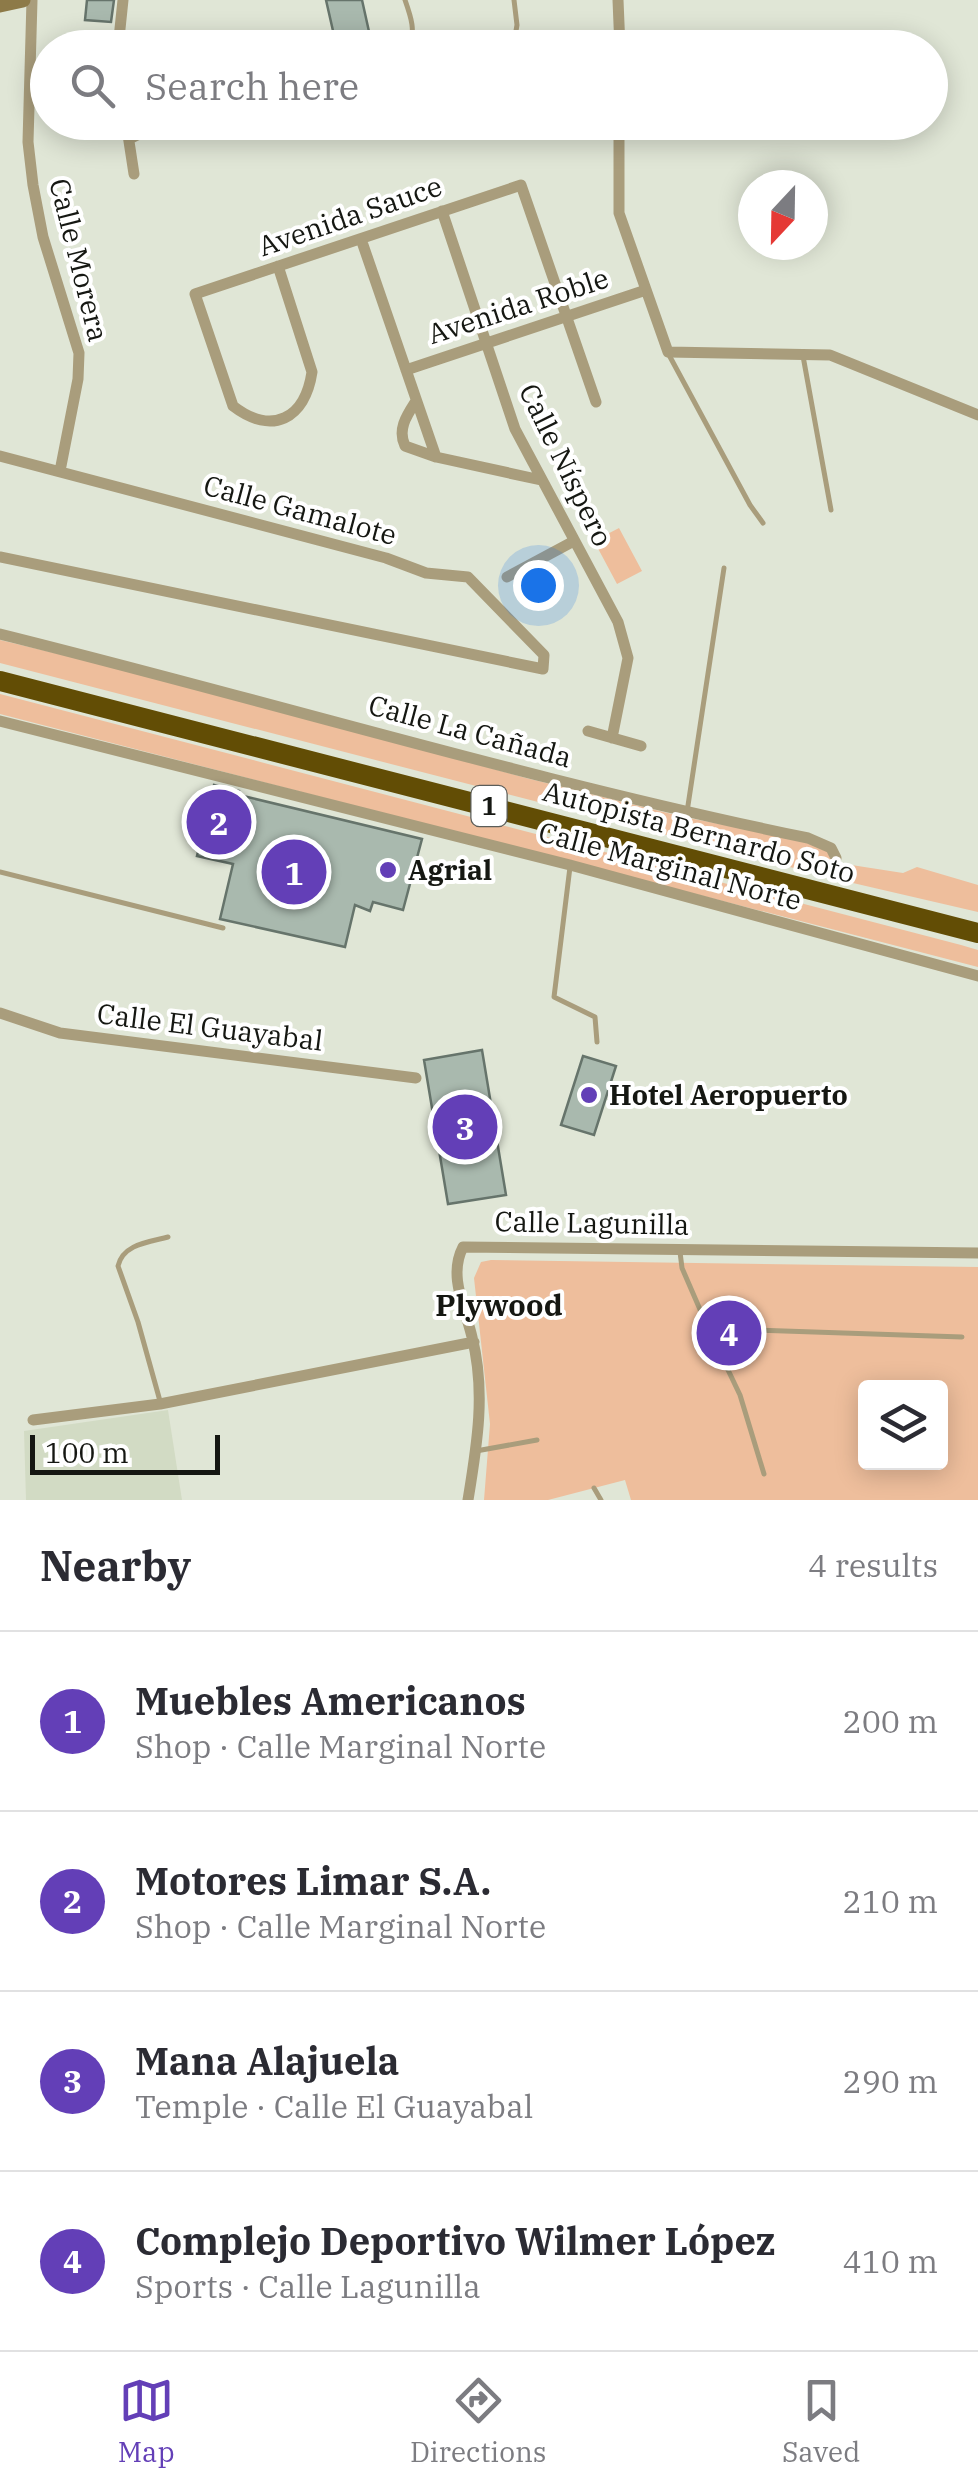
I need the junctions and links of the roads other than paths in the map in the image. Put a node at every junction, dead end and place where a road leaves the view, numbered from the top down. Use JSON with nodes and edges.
{"nodes":[{"id":1,"x":23,"y":0,"type":"edge"},
{"id":2,"x":32,"y":0,"type":"edge"},
{"id":3,"x":123,"y":0,"type":"edge"},
{"id":4,"x":405,"y":0,"type":"edge"},
{"id":5,"x":514,"y":0,"type":"edge"},
{"id":6,"x":618,"y":0,"type":"edge"},
{"id":7,"x":0,"y":5,"type":"edge"},
{"id":8,"x":31,"y":30,"type":"edge"},
{"id":9,"x":120,"y":30,"type":"edge"},
{"id":10,"x":412,"y":30,"type":"edge"},
{"id":11,"x":516,"y":30,"type":"edge"},
{"id":12,"x":619,"y":30,"type":"edge"},
{"id":13,"x":30,"y":71,"type":"edge"},
{"id":14,"x":128,"y":140,"type":"edge"},
{"id":15,"x":619,"y":140,"type":"edge"},
{"id":16,"x":134,"y":174,"type":"dead end"},
{"id":17,"x":442,"y":211,"type":"junction"},
{"id":18,"x":361,"y":238,"type":"junction"},
{"id":19,"x":278,"y":266,"type":"junction"},
{"id":20,"x":646,"y":290,"type":"junction"},
{"id":21,"x":566,"y":316,"type":"junction"},
{"id":22,"x":485,"y":342,"type":"junction"},
{"id":23,"x":668,"y":352,"type":"junction"},
{"id":24,"x":802,"y":352,"type":"junction"},
{"id":25,"x":406,"y":370,"type":"junction"},
{"id":26,"x":416,"y":401,"type":"junction"},
{"id":27,"x":596,"y":402,"type":"dead end"},
{"id":28,"x":978,"y":416,"type":"edge"},
{"id":29,"x":0,"y":456,"type":"edge"},
{"id":30,"x":436,"y":457,"type":"junction"},
{"id":31,"x":60,"y":471,"type":"junction"},
{"id":32,"x":541,"y":480,"type":"junction"},
{"id":33,"x":830,"y":510,"type":"dead end"},
{"id":34,"x":763,"y":523,"type":"dead end"},
{"id":35,"x":574,"y":541,"type":"junction"},
{"id":36,"x":0,"y":557,"type":"edge"},
{"id":37,"x":724,"y":568,"type":"dead end"},
{"id":38,"x":507,"y":577,"type":"dead end"},
{"id":39,"x":0,"y":634,"type":"edge"},
{"id":40,"x":0,"y":681,"type":"edge"},
{"id":41,"x":0,"y":721,"type":"edge"},
{"id":42,"x":588,"y":731,"type":"dead end"},
{"id":43,"x":612,"y":738,"type":"junction"},
{"id":44,"x":641,"y":746,"type":"dead end"},
{"id":45,"x":687,"y":813,"type":"junction"},
{"id":46,"x":836,"y":858,"type":"dead end"},
{"id":47,"x":570,"y":865,"type":"junction"},
{"id":48,"x":0,"y":872,"type":"edge"},
{"id":49,"x":222,"y":928,"type":"dead end"},
{"id":50,"x":978,"y":933,"type":"edge"},
{"id":51,"x":978,"y":976,"type":"edge"},
{"id":52,"x":0,"y":1013,"type":"edge"},
{"id":53,"x":597,"y":1042,"type":"dead end"},
{"id":54,"x":416,"y":1078,"type":"dead end"},
{"id":55,"x":168,"y":1237,"type":"dead end"},
{"id":56,"x":680,"y":1250,"type":"junction"},
{"id":57,"x":978,"y":1253,"type":"edge"},
{"id":58,"x":705,"y":1321,"type":"junction"},
{"id":59,"x":962,"y":1338,"type":"dead end"},
{"id":60,"x":474,"y":1342,"type":"junction"},
{"id":61,"x":160,"y":1404,"type":"junction"},
{"id":62,"x":34,"y":1420,"type":"dead end"},
{"id":63,"x":537,"y":1440,"type":"dead end"},
{"id":64,"x":476,"y":1451,"type":"junction"},
{"id":65,"x":764,"y":1474,"type":"dead end"},
{"id":66,"x":594,"y":1488,"type":"dead end"},
{"id":67,"x":468,"y":1500,"type":"edge"},
{"id":68,"x":602,"y":1500,"type":"edge"}],
"edges":[{"from":1,"to":7,"type":"main road"},
{"from":2,"to":8,"type":"street","name":"Calle Morera"},
{"from":3,"to":9,"type":"street"},
{"from":4,"to":10,"type":"lane"},
{"from":5,"to":11,"type":"lane"},
{"from":6,"to":12,"type":"street"},
{"from":13,"to":31,"type":"street","name":"Calle Morera"},
{"from":14,"to":16,"type":"street"},
{"from":15,"to":20,"type":"street"},
{"from":17,"to":18,"type":"street","name":"Avenida Sauce"},
{"from":17,"to":21,"type":"street","name":"Avenida Sauce"},
{"from":17,"to":22,"type":"street","name":"Calle Níspero"},
{"from":18,"to":19,"type":"street","name":"Avenida Sauce"},
{"from":18,"to":25,"type":"street"},
{"from":19,"to":19,"type":"street","name":"Avenida Sauce"},
{"from":20,"to":21,"type":"street","name":"Avenida Roble"},
{"from":20,"to":23,"type":"street"},
{"from":21,"to":22,"type":"street","name":"Avenida Roble"},
{"from":21,"to":27,"type":"street"},
{"from":22,"to":25,"type":"street","name":"Avenida Roble"},
{"from":22,"to":32,"type":"street","name":"Calle Níspero"},
{"from":23,"to":24,"type":"street"},
{"from":23,"to":34,"type":"lane"},
{"from":24,"to":28,"type":"street"},
{"from":24,"to":33,"type":"lane"},
{"from":25,"to":26,"type":"street"},
{"from":26,"to":30,"type":"street"},
{"from":26,"to":30,"type":"street"},
{"from":29,"to":31,"type":"street","name":"Calle Gamalote"},
{"from":30,"to":32,"type":"street"},
{"from":31,"to":36,"type":"street","name":"Calle Gamalote"},
{"from":32,"to":35,"type":"street","name":"Calle Níspero"},
{"from":35,"to":38,"type":"street"},
{"from":35,"to":43,"type":"street","name":"Calle Níspero"},
{"from":37,"to":45,"type":"lane"},
{"from":39,"to":45,"type":"street","name":"Calle La Cañada"},
{"from":40,"to":50,"type":"highway","name":"Autopista Bernardo Soto","number":"1"},
{"from":41,"to":47,"type":"street","name":"Calle Marginal Norte"},
{"from":42,"to":43,"type":"street"},
{"from":43,"to":44,"type":"street"},
{"from":45,"to":46,"type":"street","name":"Calle La Cañada"},
{"from":47,"to":51,"type":"street","name":"Calle Marginal Norte"},
{"from":47,"to":53,"type":"lane"},
{"from":48,"to":49,"type":"lane"},
{"from":52,"to":54,"type":"street","name":"Calle El Guayabal"},
{"from":55,"to":61,"type":"lane"},
{"from":56,"to":57,"type":"street","name":"Calle Lagunilla"},
{"from":56,"to":58,"type":"lane"},
{"from":56,"to":60,"type":"street","name":"Calle Lagunilla"},
{"from":58,"to":59,"type":"lane"},
{"from":58,"to":65,"type":"lane"},
{"from":60,"to":61,"type":"street"},
{"from":60,"to":64,"type":"street","name":"Calle Lagunilla"},
{"from":61,"to":62,"type":"street"},
{"from":63,"to":64,"type":"lane"},
{"from":64,"to":67,"type":"street","name":"Calle Lagunilla"},
{"from":66,"to":68,"type":"lane"}]}
